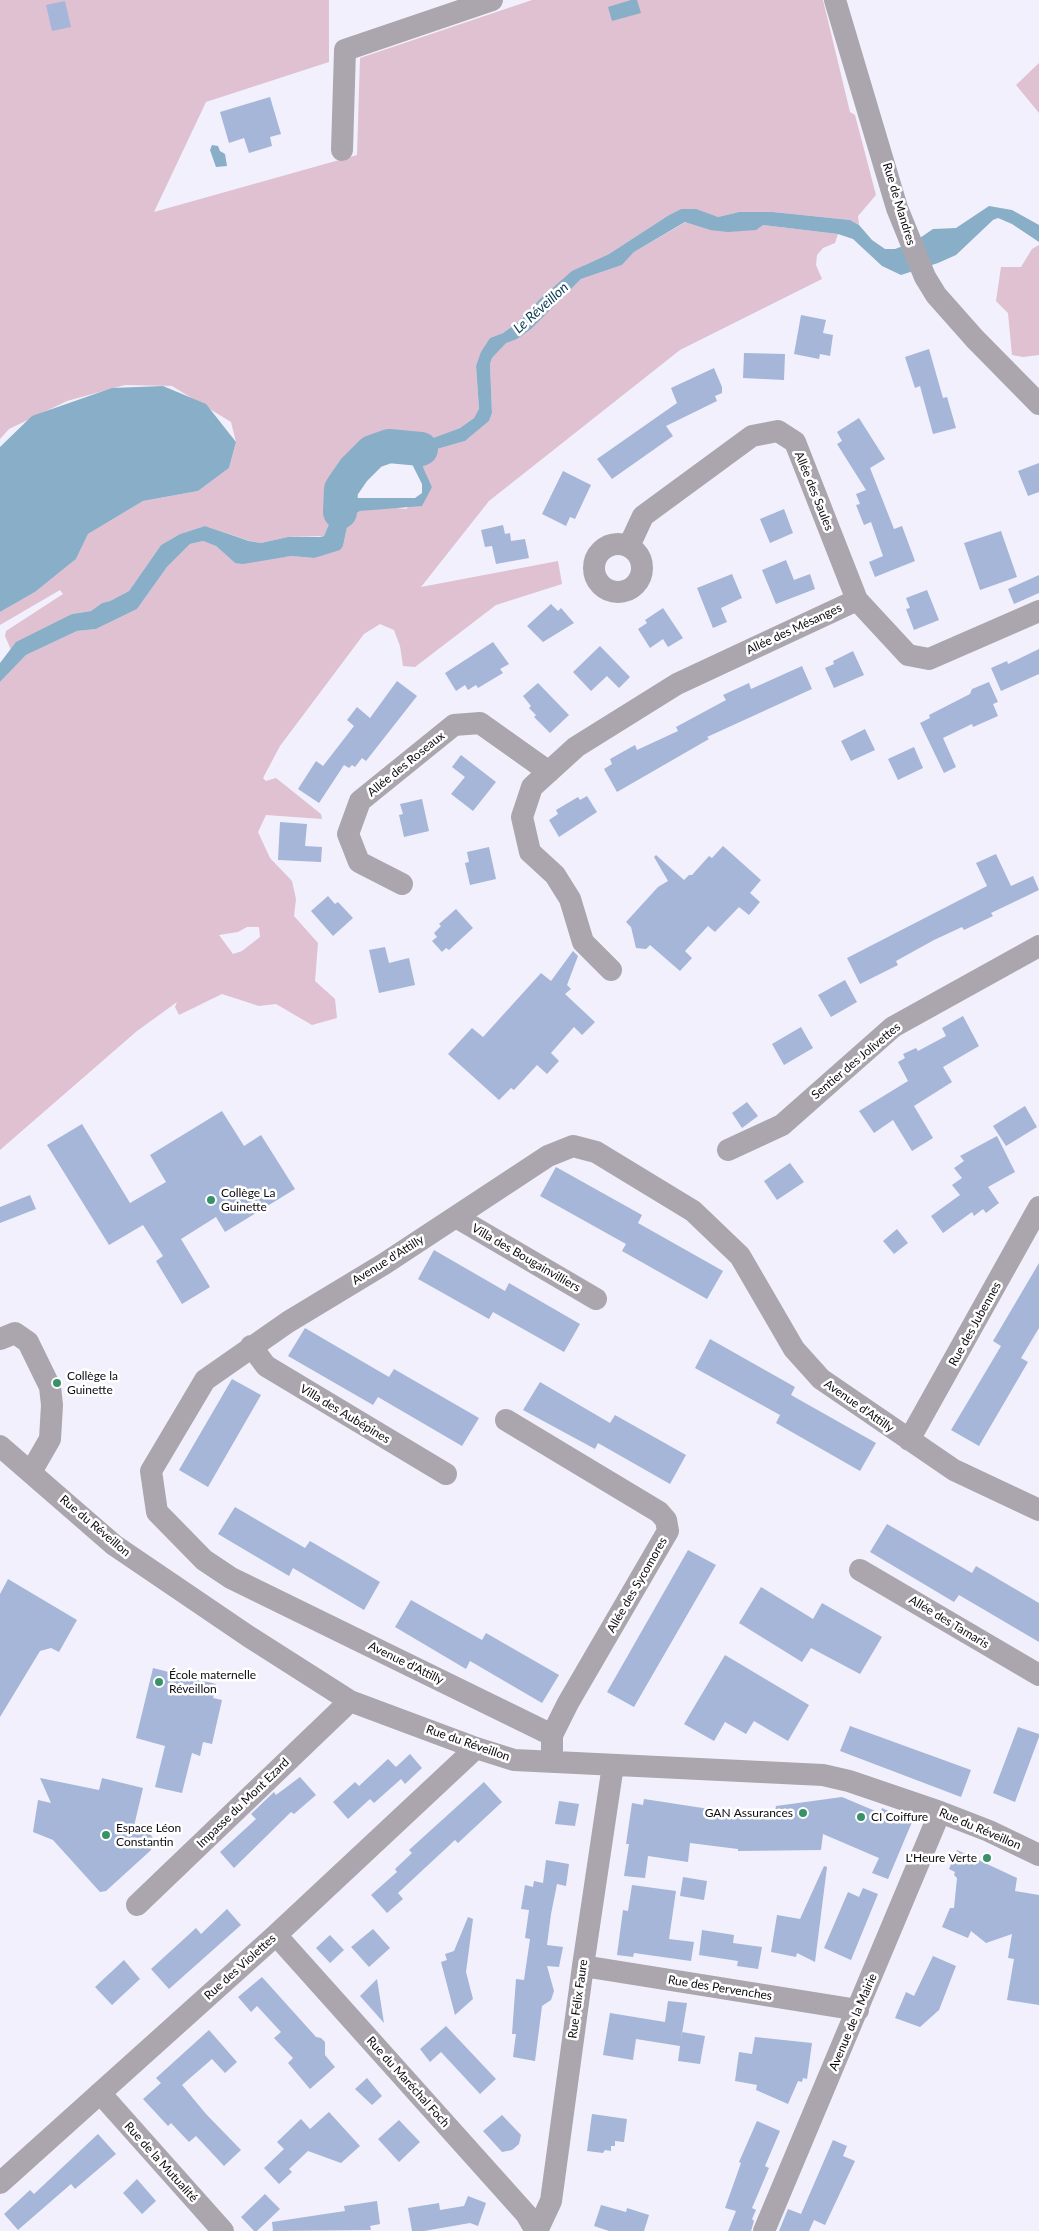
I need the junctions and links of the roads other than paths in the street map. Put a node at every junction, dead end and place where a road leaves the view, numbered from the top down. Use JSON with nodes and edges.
{"nodes":[{"id":1,"x":492,"y":0,"type":"edge"},
{"id":2,"x":835,"y":0,"type":"edge"},
{"id":3,"x":342,"y":150,"type":"dead end"},
{"id":4,"x":1038,"y":403,"type":"edge"},
{"id":5,"x":629,"y":546,"type":"dead end"},
{"id":6,"x":857,"y":600,"type":"junction"},
{"id":7,"x":1039,"y":611,"type":"edge"},
{"id":8,"x":549,"y":772,"type":"junction"},
{"id":9,"x":402,"y":884,"type":"dead end"},
{"id":10,"x":1039,"y":946,"type":"edge"},
{"id":11,"x":611,"y":970,"type":"dead end"},
{"id":12,"x":728,"y":1150,"type":"dead end"},
{"id":13,"x":1039,"y":1207,"type":"edge"},
{"id":14,"x":456,"y":1217,"type":"junction"},
{"id":15,"x":596,"y":1299,"type":"dead end"},
{"id":16,"x":0,"y":1339,"type":"edge"},
{"id":17,"x":251,"y":1346,"type":"junction"},
{"id":18,"x":506,"y":1420,"type":"dead end"},
{"id":19,"x":909,"y":1440,"type":"junction"},
{"id":20,"x":0,"y":1446,"type":"edge"},
{"id":21,"x":31,"y":1472,"type":"junction"},
{"id":22,"x":446,"y":1474,"type":"dead end"},
{"id":23,"x":1039,"y":1510,"type":"edge"},
{"id":24,"x":860,"y":1570,"type":"dead end"},
{"id":25,"x":1039,"y":1675,"type":"edge"},
{"id":26,"x":350,"y":1701,"type":"junction"},
{"id":27,"x":552,"y":1735,"type":"junction"},
{"id":28,"x":476,"y":1748,"type":"junction"},
{"id":29,"x":552,"y":1762,"type":"junction"},
{"id":30,"x":614,"y":1765,"type":"junction"},
{"id":31,"x":940,"y":1812,"type":"junction"},
{"id":32,"x":1039,"y":1855,"type":"edge"},
{"id":33,"x":137,"y":1905,"type":"dead end"},
{"id":34,"x":276,"y":1934,"type":"junction"},
{"id":35,"x":583,"y":1966,"type":"junction"},
{"id":36,"x":858,"y":2010,"type":"junction"},
{"id":37,"x":100,"y":2093,"type":"junction"},
{"id":38,"x":0,"y":2183,"type":"edge"},
{"id":39,"x":223,"y":2231,"type":"edge"},
{"id":40,"x":537,"y":2231,"type":"edge"},
{"id":41,"x":764,"y":2231,"type":"edge"}],
"edges":[{"from":1,"to":3,"type":"street"},
{"from":2,"to":4,"type":"street","name":"Rue de Mandres"},
{"from":5,"to":6,"type":"street","name":"Allée des Saules"},
{"from":6,"to":7,"type":"street","name":"Allée des Mésanges"},
{"from":6,"to":8,"type":"street","name":"Allée des Mésanges"},
{"from":8,"to":9,"type":"street","name":"Allée des Roseaux"},
{"from":8,"to":11,"type":"street","name":"Allée des Mésanges"},
{"from":10,"to":12,"type":"street","name":"Sentier des Jolivettes"},
{"from":13,"to":19,"type":"street","name":"Rue des Jubennes"},
{"from":14,"to":15,"type":"street","name":"Villa des Bougainvilliers"},
{"from":14,"to":17,"type":"street","name":"Avenue d'Attilly"},
{"from":14,"to":19,"type":"street","name":"Avenue d'Attilly"},
{"from":16,"to":21,"type":"street"},
{"from":17,"to":22,"type":"street","name":"Villa des Aubépines"},
{"from":17,"to":27,"type":"street","name":"Avenue d'Attilly"},
{"from":18,"to":27,"type":"street","name":"Allée des Sycomores"},
{"from":19,"to":23,"type":"street","name":"Avenue d'Attilly"},
{"from":20,"to":21,"type":"street","name":"Rue du Réveillon"},
{"from":21,"to":26,"type":"street","name":"Rue du Réveillon"},
{"from":24,"to":25,"type":"street","name":"Allée des Tamaris"},
{"from":26,"to":28,"type":"street","name":"Rue du Réveillon"},
{"from":26,"to":33,"type":"street","name":"Impasse du Mont Ezard"},
{"from":27,"to":29,"type":"street"},
{"from":28,"to":29,"type":"street","name":"Rue du Réveillon"},
{"from":28,"to":34,"type":"street","name":"Rue des Violettes"},
{"from":29,"to":30,"type":"street","name":"Rue du Réveillon"},
{"from":30,"to":31,"type":"street","name":"Rue du Réveillon"},
{"from":30,"to":35,"type":"street","name":"Rue Félix Faure"},
{"from":31,"to":32,"type":"street","name":"Rue du Réveillon"},
{"from":31,"to":36,"type":"street","name":"Avenue de la Mairie"},
{"from":34,"to":37,"type":"street","name":"Rue des Violettes"},
{"from":34,"to":40,"type":"street","name":"Rue du Maréchal Foch"},
{"from":35,"to":36,"type":"street","name":"Rue des Pervenches"},
{"from":35,"to":40,"type":"street","name":"Rue Félix Faure"},
{"from":36,"to":41,"type":"street","name":"Avenue de la Mairie"},
{"from":37,"to":38,"type":"street","name":"Rue des Violettes"},
{"from":37,"to":39,"type":"street","name":"Rue de la Mutualité"}]}
